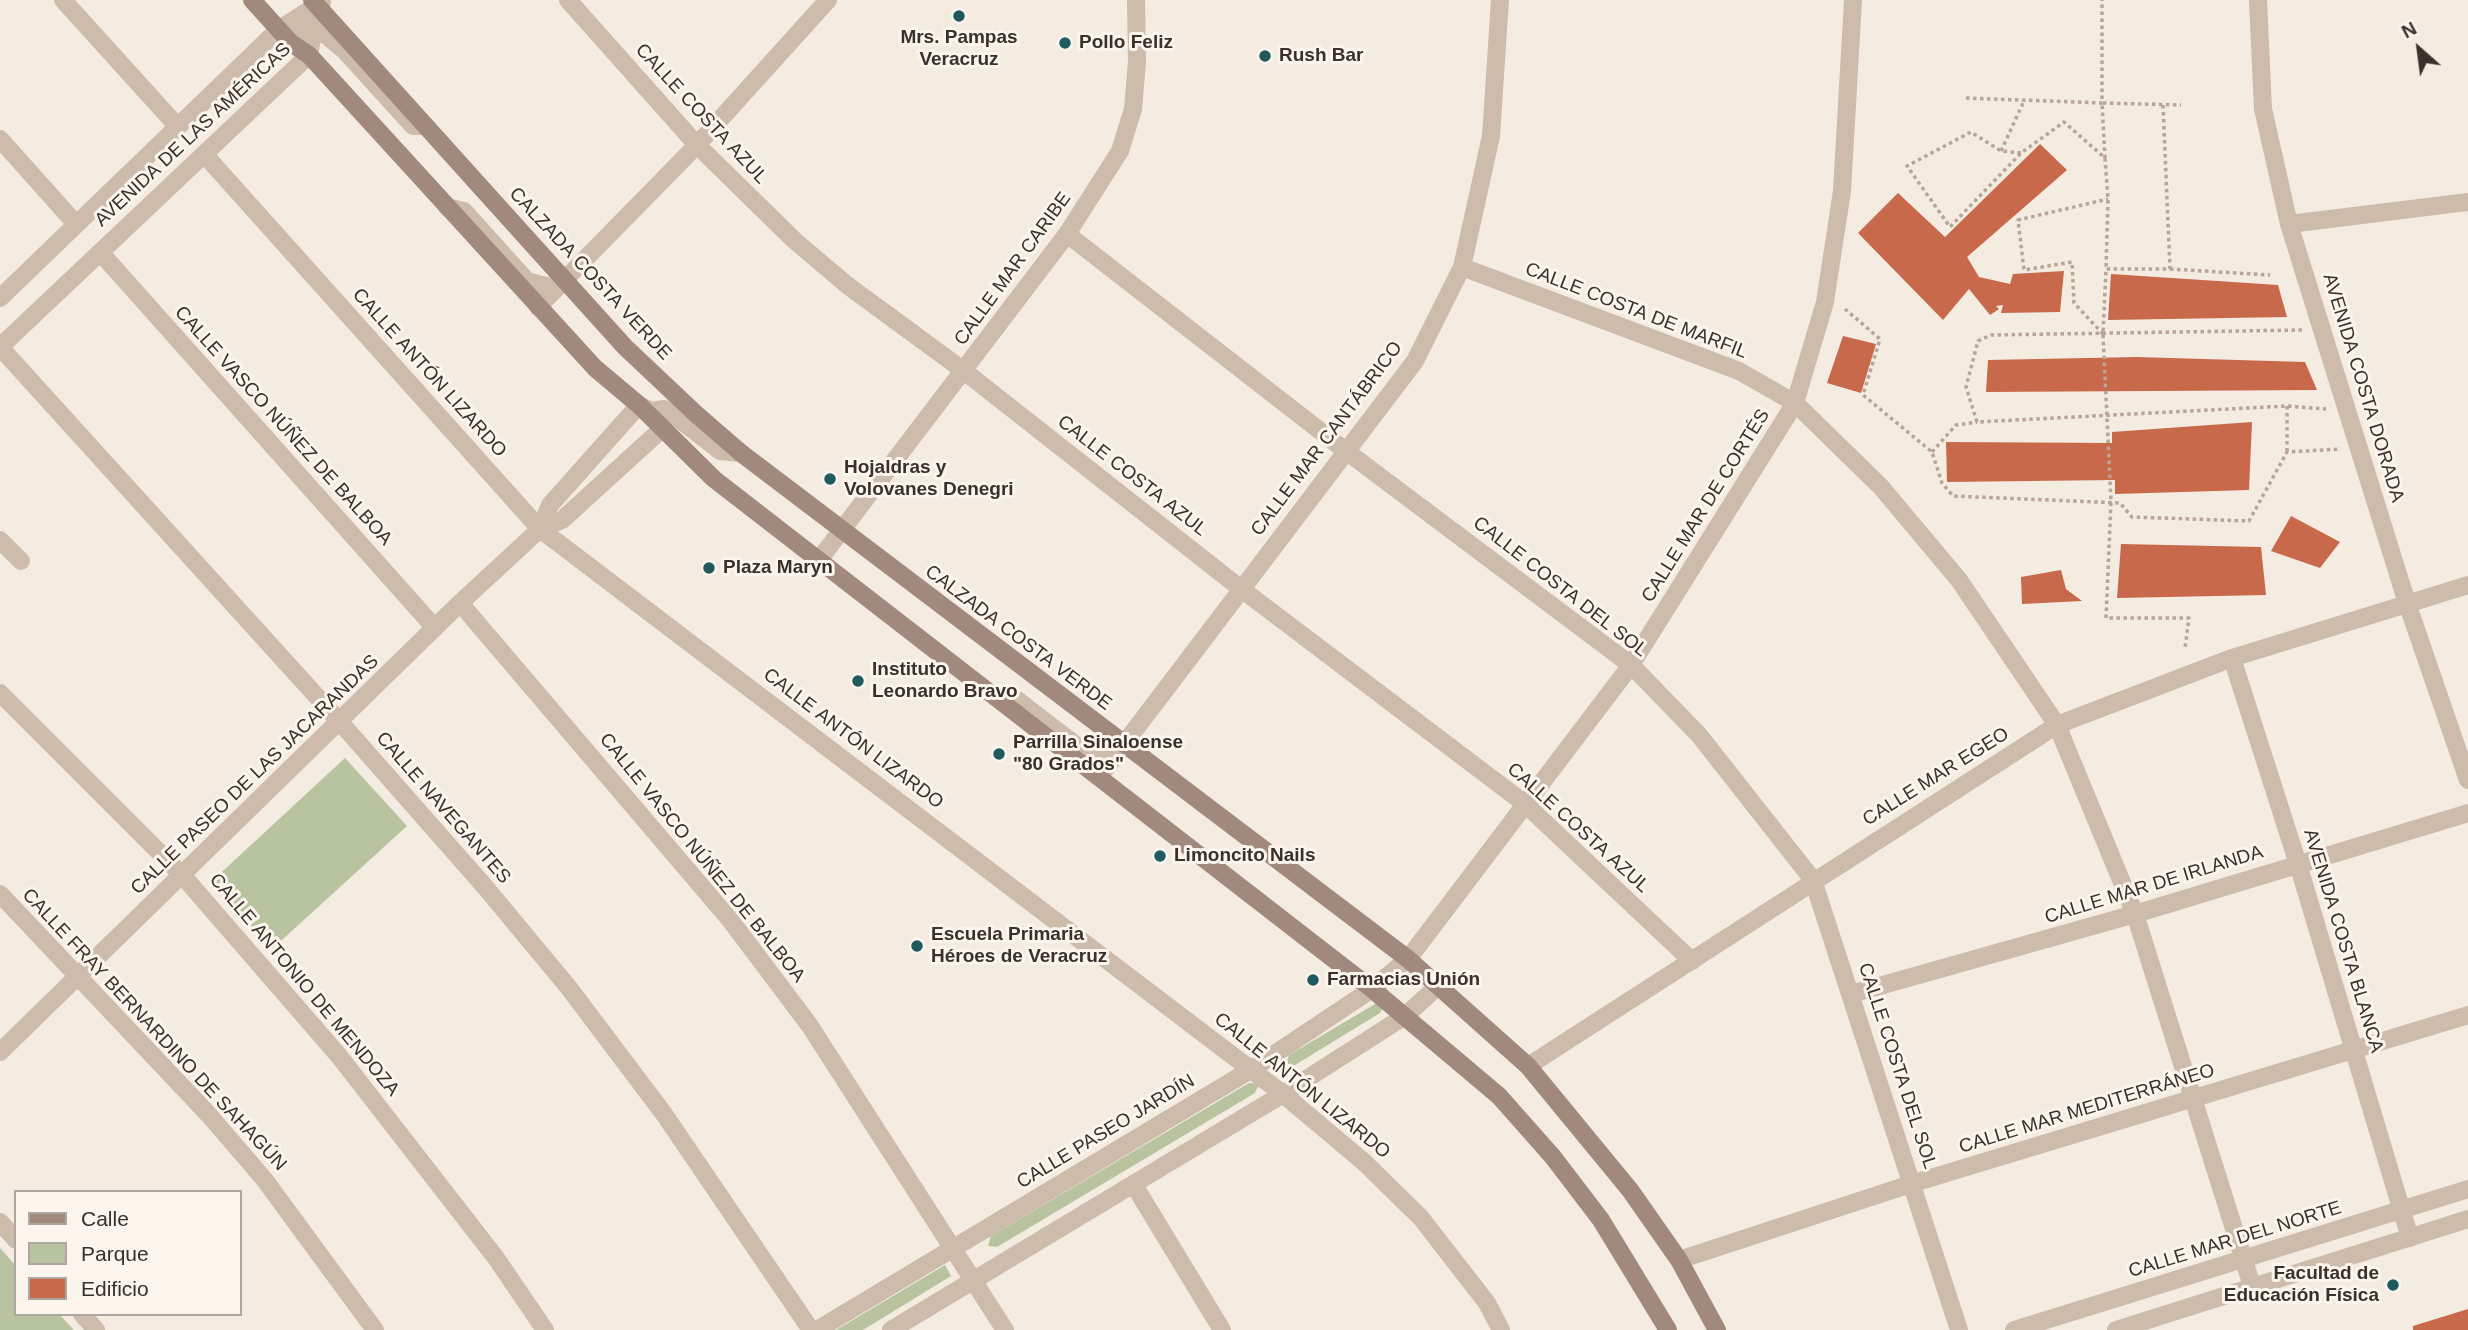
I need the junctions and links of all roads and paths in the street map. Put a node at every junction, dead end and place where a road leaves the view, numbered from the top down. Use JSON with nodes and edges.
{"nodes":[{"id":1,"x":63,"y":0,"type":"edge"},
{"id":2,"x":252,"y":0,"type":"edge"},
{"id":3,"x":568,"y":0,"type":"edge"},
{"id":4,"x":828,"y":0,"type":"edge"},
{"id":5,"x":1136,"y":0,"type":"edge"},
{"id":6,"x":1500,"y":0,"type":"edge"},
{"id":7,"x":1853,"y":0,"type":"edge"},
{"id":8,"x":2102,"y":0,"type":"edge"},
{"id":9,"x":2258,"y":0,"type":"edge"},
{"id":10,"x":318,"y":2,"type":"edge"},
{"id":11,"x":278,"y":30,"type":"junction"},
{"id":12,"x":313,"y":32,"type":"junction"},
{"id":13,"x":309,"y":55,"type":"junction"},
{"id":14,"x":1966,"y":98,"type":"dead end"},
{"id":15,"x":2024,"y":101,"type":"junction"},
{"id":16,"x":2102,"y":103,"type":"junction"},
{"id":17,"x":2163,"y":105,"type":"junction"},
{"id":18,"x":2181,"y":105,"type":"dead end"},
{"id":19,"x":426,"y":126,"type":"junction"},
{"id":20,"x":178,"y":127,"type":"junction"},
{"id":21,"x":0,"y":139,"type":"edge"},
{"id":22,"x":697,"y":145,"type":"junction"},
{"id":23,"x":2001,"y":151,"type":"junction"},
{"id":24,"x":2021,"y":153,"type":"junction"},
{"id":25,"x":204,"y":154,"type":"junction"},
{"id":26,"x":2105,"y":158,"type":"junction"},
{"id":27,"x":2108,"y":199,"type":"junction"},
{"id":28,"x":2468,"y":202,"type":"edge"},
{"id":29,"x":447,"y":207,"type":"junction"},
{"id":30,"x":76,"y":224,"type":"junction"},
{"id":31,"x":2289,"y":224,"type":"junction"},
{"id":32,"x":1067,"y":234,"type":"junction"},
{"id":33,"x":100,"y":252,"type":"junction"},
{"id":34,"x":1462,"y":267,"type":"junction"},
{"id":35,"x":2106,"y":269,"type":"junction"},
{"id":36,"x":2170,"y":269,"type":"junction"},
{"id":37,"x":2270,"y":275,"type":"dead end"},
{"id":38,"x":566,"y":281,"type":"junction"},
{"id":39,"x":0,"y":298,"type":"edge"},
{"id":40,"x":538,"y":307,"type":"junction"},
{"id":41,"x":1845,"y":309,"type":"dead end"},
{"id":42,"x":2323,"y":329,"type":"junction"},
{"id":43,"x":2103,"y":334,"type":"junction"},
{"id":44,"x":0,"y":347,"type":"edge"},
{"id":45,"x":964,"y":371,"type":"junction"},
{"id":46,"x":1795,"y":403,"type":"junction"},
{"id":47,"x":639,"y":405,"type":"junction"},
{"id":48,"x":2287,"y":406,"type":"junction"},
{"id":49,"x":2328,"y":409,"type":"dead end"},
{"id":50,"x":2106,"y":416,"type":"junction"},
{"id":51,"x":1977,"y":422,"type":"junction"},
{"id":52,"x":663,"y":428,"type":"junction"},
{"id":53,"x":2345,"y":448,"type":"dead end"},
{"id":54,"x":1346,"y":451,"type":"junction"},
{"id":55,"x":1932,"y":452,"type":"junction"},
{"id":56,"x":2287,"y":452,"type":"junction"},
{"id":57,"x":741,"y":453,"type":"junction"},
{"id":58,"x":2111,"y":502,"type":"junction"},
{"id":59,"x":540,"y":529,"type":"junction"},
{"id":60,"x":843,"y":530,"type":"junction"},
{"id":61,"x":0,"y":540,"type":"edge"},
{"id":62,"x":820,"y":560,"type":"junction"},
{"id":63,"x":21,"y":561,"type":"dead end"},
{"id":64,"x":2468,"y":585,"type":"edge"},
{"id":65,"x":1241,"y":588,"type":"junction"},
{"id":66,"x":460,"y":603,"type":"junction"},
{"id":67,"x":2407,"y":603,"type":"junction"},
{"id":68,"x":435,"y":628,"type":"junction"},
{"id":69,"x":2185,"y":648,"type":"dead end"},
{"id":70,"x":2232,"y":658,"type":"junction"},
{"id":71,"x":1631,"y":665,"type":"junction"},
{"id":72,"x":0,"y":693,"type":"edge"},
{"id":73,"x":1001,"y":700,"type":"junction"},
{"id":74,"x":340,"y":722,"type":"junction"},
{"id":75,"x":2057,"y":725,"type":"junction"},
{"id":76,"x":1124,"y":745,"type":"junction"},
{"id":77,"x":1099,"y":776,"type":"junction"},
{"id":78,"x":2468,"y":780,"type":"edge"},
{"id":79,"x":1524,"y":803,"type":"junction"},
{"id":80,"x":2468,"y":813,"type":"edge"},
{"id":81,"x":2298,"y":864,"type":"junction"},
{"id":82,"x":183,"y":876,"type":"junction"},
{"id":83,"x":1812,"y":880,"type":"junction"},
{"id":84,"x":0,"y":894,"type":"edge"},
{"id":85,"x":2135,"y":914,"type":"junction"},
{"id":86,"x":1408,"y":959,"type":"junction"},
{"id":87,"x":1692,"y":961,"type":"junction"},
{"id":88,"x":79,"y":976,"type":"junction"},
{"id":89,"x":1438,"y":986,"type":"junction"},
{"id":90,"x":1371,"y":989,"type":"junction"},
{"id":91,"x":1851,"y":994,"type":"junction"},
{"id":92,"x":2468,"y":1015,"type":"edge"},
{"id":93,"x":1405,"y":1016,"type":"junction"},
{"id":94,"x":2355,"y":1050,"type":"junction"},
{"id":95,"x":0,"y":1052,"type":"edge"},
{"id":96,"x":1528,"y":1066,"type":"junction"},
{"id":97,"x":1252,"y":1069,"type":"junction"},
{"id":98,"x":1283,"y":1094,"type":"junction"},
{"id":99,"x":2192,"y":1100,"type":"junction"},
{"id":100,"x":1913,"y":1183,"type":"junction"},
{"id":101,"x":1134,"y":1185,"type":"junction"},
{"id":102,"x":2468,"y":1189,"type":"edge"},
{"id":103,"x":2402,"y":1210,"type":"junction"},
{"id":104,"x":2468,"y":1219,"type":"edge"},
{"id":105,"x":0,"y":1222,"type":"edge"},
{"id":106,"x":14,"y":1238,"type":"edge"},
{"id":107,"x":2410,"y":1238,"type":"junction"},
{"id":108,"x":955,"y":1247,"type":"junction"},
{"id":109,"x":1679,"y":1260,"type":"junction"},
{"id":110,"x":2242,"y":1260,"type":"junction"},
{"id":111,"x":974,"y":1278,"type":"junction"},
{"id":112,"x":2252,"y":1286,"type":"junction"},
{"id":113,"x":2073,"y":1312,"type":"junction"},
{"id":114,"x":84,"y":1316,"type":"edge"},
{"id":115,"x":96,"y":1330,"type":"edge"},
{"id":116,"x":375,"y":1330,"type":"edge"},
{"id":117,"x":545,"y":1330,"type":"edge"},
{"id":118,"x":811,"y":1330,"type":"edge"},
{"id":119,"x":817,"y":1330,"type":"edge"},
{"id":120,"x":891,"y":1330,"type":"edge"},
{"id":121,"x":1005,"y":1330,"type":"edge"},
{"id":122,"x":1222,"y":1330,"type":"edge"},
{"id":123,"x":1501,"y":1330,"type":"edge"},
{"id":124,"x":1668,"y":1330,"type":"edge"},
{"id":125,"x":1717,"y":1330,"type":"edge"},
{"id":126,"x":1959,"y":1330,"type":"edge"},
{"id":127,"x":2014,"y":1330,"type":"edge"},
{"id":128,"x":2078,"y":1330,"type":"edge"},
{"id":129,"x":2116,"y":1330,"type":"edge"}],
"edges":[{"from":1,"to":20,"type":"street"},
{"from":2,"to":11,"type":"main road"},
{"from":3,"to":22,"type":"street","name":"CALLE COSTA AZUL"},
{"from":4,"to":22,"type":"street"},
{"from":5,"to":32,"type":"street","name":"CALLE MAR CARIBE"},
{"from":6,"to":34,"type":"street","name":"CALLE MAR CANTÁBRICO"},
{"from":7,"to":46,"type":"street","name":"CALLE MAR DE CORTÉS"},
{"from":8,"to":16,"type":"path"},
{"from":9,"to":31,"type":"street","name":"AVENIDA COSTA DORADA"},
{"from":10,"to":11,"type":"street","name":"AVENIDA DE LAS AMÉRICAS"},
{"from":10,"to":12,"type":"street","name":"AVENIDA DE LAS AMÉRICAS"},
{"from":10,"to":19,"type":"main road","name":"CALZADA COSTA VERDE"},
{"from":11,"to":12,"type":"street"},
{"from":11,"to":13,"type":"main road"},
{"from":11,"to":20,"type":"street","name":"AVENIDA DE LAS AMÉRICAS"},
{"from":12,"to":13,"type":"street","name":"AVENIDA DE LAS AMÉRICAS"},
{"from":12,"to":19,"type":"street"},
{"from":13,"to":25,"type":"street","name":"AVENIDA DE LAS AMÉRICAS"},
{"from":13,"to":29,"type":"main road"},
{"from":14,"to":15,"type":"path"},
{"from":15,"to":16,"type":"path"},
{"from":15,"to":23,"type":"path"},
{"from":16,"to":17,"type":"path"},
{"from":16,"to":26,"type":"path"},
{"from":17,"to":18,"type":"path"},
{"from":17,"to":36,"type":"path"},
{"from":19,"to":38,"type":"main road","name":"CALZADA COSTA VERDE"},
{"from":20,"to":30,"type":"street","name":"AVENIDA DE LAS AMÉRICAS"},
{"from":21,"to":30,"type":"street"},
{"from":22,"to":38,"type":"street"},
{"from":22,"to":45,"type":"street","name":"CALLE COSTA AZUL"},
{"from":23,"to":24,"type":"path"},
{"from":23,"to":24,"type":"path"},
{"from":24,"to":26,"type":"path"},
{"from":25,"to":33,"type":"street","name":"AVENIDA DE LAS AMÉRICAS"},
{"from":25,"to":59,"type":"street","name":"CALLE ANTÓN LIZARDO"},
{"from":26,"to":27,"type":"path"},
{"from":27,"to":35,"type":"path"},
{"from":27,"to":43,"type":"path"},
{"from":28,"to":31,"type":"street"},
{"from":29,"to":38,"type":"street"},
{"from":29,"to":40,"type":"main road"},
{"from":30,"to":39,"type":"street","name":"AVENIDA DE LAS AMÉRICAS"},
{"from":31,"to":42,"type":"street","name":"AVENIDA COSTA DORADA"},
{"from":32,"to":45,"type":"street","name":"CALLE MAR CARIBE"},
{"from":32,"to":54,"type":"street","name":"CALLE COSTA DEL SOL"},
{"from":33,"to":44,"type":"street","name":"AVENIDA DE LAS AMÉRICAS"},
{"from":33,"to":68,"type":"street","name":"CALLE VASCO NÚÑEZ DE BALBOA"},
{"from":34,"to":46,"type":"street","name":"CALLE COSTA DE MARFIL"},
{"from":34,"to":54,"type":"street","name":"CALLE MAR CANTÁBRICO"},
{"from":35,"to":36,"type":"path"},
{"from":35,"to":43,"type":"path"},
{"from":36,"to":37,"type":"path"},
{"from":38,"to":40,"type":"street"},
{"from":38,"to":57,"type":"main road","name":"CALZADA COSTA VERDE"},
{"from":40,"to":47,"type":"main road"},
{"from":41,"to":55,"type":"path"},
{"from":42,"to":43,"type":"path"},
{"from":42,"to":67,"type":"street","name":"AVENIDA COSTA DORADA"},
{"from":43,"to":50,"type":"path"},
{"from":43,"to":51,"type":"path"},
{"from":44,"to":74,"type":"street","name":"CALLE NAVEGANTES"},
{"from":45,"to":60,"type":"street","name":"CALLE MAR CARIBE"},
{"from":45,"to":65,"type":"street","name":"CALLE COSTA AZUL"},
{"from":46,"to":71,"type":"street","name":"CALLE MAR DE CORTÉS"},
{"from":46,"to":75,"type":"street","name":"CALLE COSTA DE MARFIL"},
{"from":47,"to":52,"type":"main road"},
{"from":47,"to":57,"type":"street"},
{"from":47,"to":59,"type":"street","name":"CALLE PASEO DE LAS JACARANDAS"},
{"from":48,"to":49,"type":"path"},
{"from":48,"to":50,"type":"path"},
{"from":48,"to":56,"type":"path"},
{"from":50,"to":51,"type":"path"},
{"from":50,"to":58,"type":"path"},
{"from":51,"to":55,"type":"path"},
{"from":52,"to":59,"type":"street","name":"CALLE PASEO DE LAS JACARANDAS"},
{"from":52,"to":62,"type":"main road"},
{"from":53,"to":56,"type":"path"},
{"from":54,"to":65,"type":"street","name":"CALLE MAR CANTÁBRICO"},
{"from":54,"to":71,"type":"street","name":"CALLE COSTA DEL SOL"},
{"from":55,"to":58,"type":"path"},
{"from":56,"to":58,"type":"path"},
{"from":57,"to":60,"type":"main road","name":"CALZADA COSTA VERDE"},
{"from":58,"to":69,"type":"path"},
{"from":59,"to":66,"type":"street","name":"CALLE PASEO DE LAS JACARANDAS"},
{"from":59,"to":97,"type":"street","name":"CALLE ANTÓN LIZARDO"},
{"from":60,"to":62,"type":"street","name":"CALLE MAR CARIBE"},
{"from":60,"to":76,"type":"main road","name":"CALZADA COSTA VERDE"},
{"from":61,"to":63,"type":"street"},
{"from":62,"to":73,"type":"main road"},
{"from":64,"to":67,"type":"street","name":"CALLE MAR EGEO"},
{"from":65,"to":76,"type":"street","name":"CALLE MAR CANTÁBRICO"},
{"from":65,"to":79,"type":"street","name":"CALLE COSTA AZUL"},
{"from":66,"to":68,"type":"street","name":"CALLE PASEO DE LAS JACARANDAS"},
{"from":66,"to":108,"type":"street","name":"CALLE VASCO NÚÑEZ DE BALBOA"},
{"from":67,"to":70,"type":"street","name":"CALLE MAR EGEO"},
{"from":67,"to":78,"type":"street","name":"AVENIDA COSTA DORADA"},
{"from":68,"to":74,"type":"street","name":"CALLE PASEO DE LAS JACARANDAS"},
{"from":70,"to":75,"type":"street","name":"CALLE MAR EGEO"},
{"from":70,"to":81,"type":"street","name":"AVENIDA COSTA BLANCA"},
{"from":71,"to":79,"type":"street","name":"CALLE MAR DE CORTÉS"},
{"from":71,"to":83,"type":"street","name":"CALLE COSTA DEL SOL"},
{"from":72,"to":82,"type":"street","name":"CALLE ANTONIO DE MENDOZA"},
{"from":73,"to":76,"type":"street"},
{"from":73,"to":77,"type":"main road"},
{"from":74,"to":82,"type":"street","name":"CALLE PASEO DE LAS JACARANDAS"},
{"from":74,"to":118,"type":"street","name":"CALLE NAVEGANTES"},
{"from":75,"to":83,"type":"street","name":"CALLE MAR EGEO"},
{"from":75,"to":85,"type":"street","name":"CALLE COSTA DE MARFIL"},
{"from":76,"to":77,"type":"street","name":"CALLE MAR CANTÁBRICO"},
{"from":76,"to":86,"type":"main road","name":"CALZADA COSTA VERDE"},
{"from":77,"to":90,"type":"main road"},
{"from":79,"to":86,"type":"street","name":"CALLE MAR DE CORTÉS"},
{"from":79,"to":87,"type":"street","name":"CALLE COSTA AZUL"},
{"from":80,"to":81,"type":"street","name":"CALLE MAR DE IRLANDA"},
{"from":81,"to":85,"type":"street","name":"CALLE MAR DE IRLANDA"},
{"from":81,"to":94,"type":"street","name":"AVENIDA COSTA BLANCA"},
{"from":82,"to":88,"type":"street","name":"CALLE PASEO DE LAS JACARANDAS"},
{"from":82,"to":117,"type":"street","name":"CALLE ANTONIO DE MENDOZA"},
{"from":83,"to":87,"type":"street","name":"CALLE MAR EGEO"},
{"from":83,"to":91,"type":"street","name":"CALLE COSTA DEL SOL"},
{"from":84,"to":88,"type":"street","name":"CALLE FRAY BERNARDINO DE SAHAGÚN"},
{"from":85,"to":91,"type":"street","name":"CALLE MAR DE IRLANDA"},
{"from":85,"to":99,"type":"street","name":"CALLE COSTA DE MARFIL"},
{"from":86,"to":89,"type":"main road","name":"CALZADA COSTA VERDE"},
{"from":86,"to":90,"type":"street","name":"CALLE PASEO JARDÍN"},
{"from":87,"to":96,"type":"street","name":"CALLE MAR EGEO"},
{"from":88,"to":95,"type":"street","name":"CALLE PASEO DE LAS JACARANDAS"},
{"from":88,"to":116,"type":"street","name":"CALLE FRAY BERNARDINO DE SAHAGÚN"},
{"from":89,"to":93,"type":"street"},
{"from":89,"to":96,"type":"main road","name":"CALZADA COSTA VERDE"},
{"from":90,"to":93,"type":"main road"},
{"from":90,"to":97,"type":"street","name":"CALLE PASEO JARDÍN"},
{"from":91,"to":100,"type":"street","name":"CALLE COSTA DEL SOL"},
{"from":92,"to":94,"type":"street","name":"CALLE MAR MEDITERRÁNEO"},
{"from":93,"to":98,"type":"street"},
{"from":93,"to":124,"type":"main road"},
{"from":94,"to":99,"type":"street","name":"CALLE MAR MEDITERRÁNEO"},
{"from":94,"to":103,"type":"street","name":"AVENIDA COSTA BLANCA"},
{"from":96,"to":109,"type":"main road","name":"CALZADA COSTA VERDE"},
{"from":97,"to":98,"type":"street","name":"CALLE ANTÓN LIZARDO"},
{"from":97,"to":108,"type":"street","name":"CALLE PASEO JARDÍN"},
{"from":98,"to":101,"type":"street"},
{"from":98,"to":123,"type":"street","name":"CALLE ANTÓN LIZARDO"},
{"from":99,"to":100,"type":"street","name":"CALLE MAR MEDITERRÁNEO"},
{"from":99,"to":110,"type":"street","name":"CALLE COSTA DE MARFIL"},
{"from":100,"to":109,"type":"street","name":"CALLE MAR MEDITERRÁNEO"},
{"from":100,"to":126,"type":"street","name":"CALLE COSTA DEL SOL"},
{"from":101,"to":111,"type":"street"},
{"from":101,"to":122,"type":"street"},
{"from":102,"to":103,"type":"street","name":"CALLE MAR DEL NORTE"},
{"from":103,"to":107,"type":"street","name":"AVENIDA COSTA BLANCA"},
{"from":103,"to":110,"type":"street","name":"CALLE MAR DEL NORTE"},
{"from":104,"to":107,"type":"street"},
{"from":105,"to":106,"type":"street"},
{"from":107,"to":112,"type":"street"},
{"from":108,"to":111,"type":"street","name":"CALLE VASCO NÚÑEZ DE BALBOA"},
{"from":108,"to":119,"type":"street","name":"CALLE PASEO JARDÍN"},
{"from":109,"to":125,"type":"main road","name":"CALZADA COSTA VERDE"},
{"from":110,"to":112,"type":"street","name":"CALLE COSTA DE MARFIL"},
{"from":110,"to":113,"type":"street","name":"CALLE MAR DEL NORTE"},
{"from":111,"to":120,"type":"street"},
{"from":111,"to":121,"type":"street","name":"CALLE VASCO NÚÑEZ DE BALBOA"},
{"from":112,"to":129,"type":"street"},
{"from":113,"to":127,"type":"street","name":"CALLE MAR DEL NORTE"},
{"from":113,"to":128,"type":"street"},
{"from":114,"to":115,"type":"street"}]}
